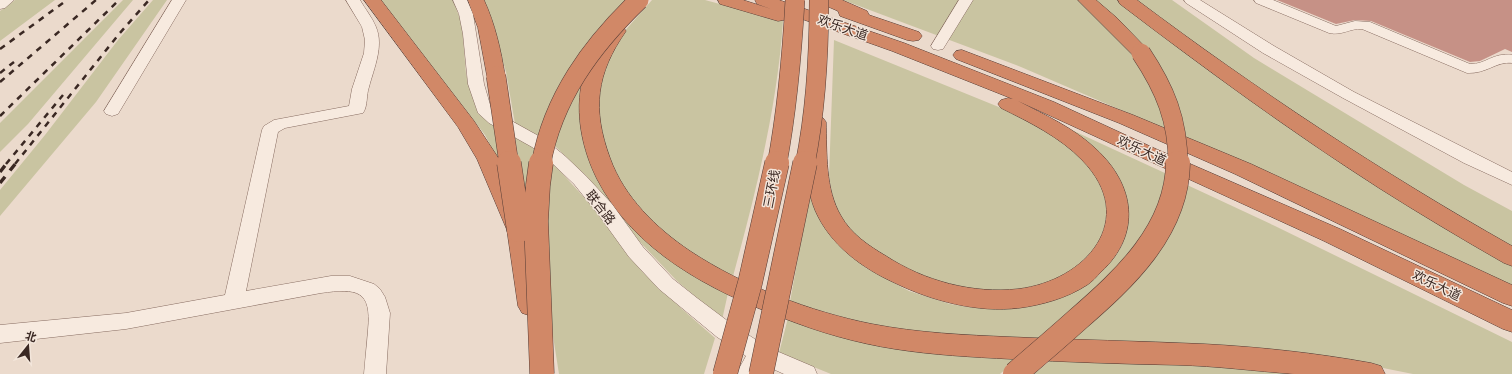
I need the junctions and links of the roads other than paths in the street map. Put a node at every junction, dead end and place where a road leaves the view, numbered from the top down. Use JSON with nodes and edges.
{"nodes":[{"id":1,"x":7,"y":0,"type":"edge"},
{"id":2,"x":179,"y":0,"type":"edge"},
{"id":3,"x":353,"y":0,"type":"edge"},
{"id":4,"x":372,"y":0,"type":"edge"},
{"id":5,"x":460,"y":0,"type":"edge"},
{"id":6,"x":476,"y":0,"type":"edge"},
{"id":7,"x":640,"y":0,"type":"edge"},
{"id":8,"x":729,"y":0,"type":"edge"},
{"id":9,"x":763,"y":0,"type":"edge"},
{"id":10,"x":796,"y":0,"type":"edge"},
{"id":11,"x":810,"y":0,"type":"edge"},
{"id":12,"x":819,"y":0,"type":"edge"},
{"id":13,"x":828,"y":0,"type":"edge"},
{"id":14,"x":966,"y":0,"type":"edge"},
{"id":15,"x":1086,"y":0,"type":"edge"},
{"id":16,"x":1126,"y":0,"type":"edge"},
{"id":17,"x":1191,"y":0,"type":"edge"},
{"id":18,"x":1261,"y":0,"type":"edge"},
{"id":19,"x":0,"y":5,"type":"edge"},
{"id":20,"x":882,"y":25,"type":"junction"},
{"id":21,"x":938,"y":46,"type":"junction"},
{"id":22,"x":1512,"y":59,"type":"edge"},
{"id":23,"x":1000,"y":100,"type":"junction"},
{"id":24,"x":815,"y":102,"type":"junction"},
{"id":25,"x":112,"y":110,"type":"dead end"},
{"id":26,"x":1149,"y":154,"type":"junction"},
{"id":27,"x":1512,"y":179,"type":"edge"},
{"id":28,"x":519,"y":230,"type":"junction"},
{"id":29,"x":1512,"y":257,"type":"edge"},
{"id":30,"x":1512,"y":296,"type":"edge"},
{"id":31,"x":234,"y":301,"type":"junction"},
{"id":32,"x":1512,"y":322,"type":"edge"},
{"id":33,"x":0,"y":334,"type":"edge"},
{"id":34,"x":760,"y":363,"type":"edge"},
{"id":35,"x":375,"y":374,"type":"edge"},
{"id":36,"x":541,"y":374,"type":"edge"},
{"id":37,"x":725,"y":374,"type":"edge"},
{"id":38,"x":747,"y":374,"type":"edge"},
{"id":39,"x":806,"y":374,"type":"edge"},
{"id":40,"x":1015,"y":374,"type":"edge"},
{"id":41,"x":1371,"y":374,"type":"edge"}],
"edges":[{"from":1,"to":19,"type":"street"},
{"from":2,"to":25,"type":"street"},
{"from":3,"to":31,"type":"street"},
{"from":4,"to":28,"type":"highway","bridge":true},
{"from":5,"to":34,"type":"street","name":"联合路"},
{"from":6,"to":28,"type":"highway","bridge":true},
{"from":7,"to":36,"type":"highway","bridge":true},
{"from":7,"to":41,"type":"highway","bridge":true},
{"from":8,"to":23,"type":"highway"},
{"from":9,"to":26,"type":"highway","name":"欢乐大道"},
{"from":10,"to":37,"type":"highway","name":"三环线","bridge":true},
{"from":11,"to":20,"type":"highway","name":"欢乐大道"},
{"from":12,"to":24,"type":"highway","bridge":true},
{"from":13,"to":20,"type":"highway"},
{"from":14,"to":21,"type":"street"},
{"from":15,"to":40,"type":"highway","bridge":true},
{"from":16,"to":29,"type":"highway"},
{"from":17,"to":27,"type":"street"},
{"from":18,"to":22,"type":"street"},
{"from":20,"to":21,"type":"highway","name":"欢乐大道"},
{"from":21,"to":30,"type":"highway","name":"欢乐大道"},
{"from":23,"to":24,"type":"highway","bridge":true},
{"from":23,"to":26,"type":"highway"},
{"from":24,"to":34,"type":"highway","bridge":true},
{"from":26,"to":32,"type":"highway","name":"欢乐大道"},
{"from":28,"to":36,"type":"highway","bridge":true},
{"from":31,"to":33,"type":"street"},
{"from":31,"to":35,"type":"street"},
{"from":34,"to":38,"type":"street"},
{"from":34,"to":39,"type":"street","name":"联合路"}]}
